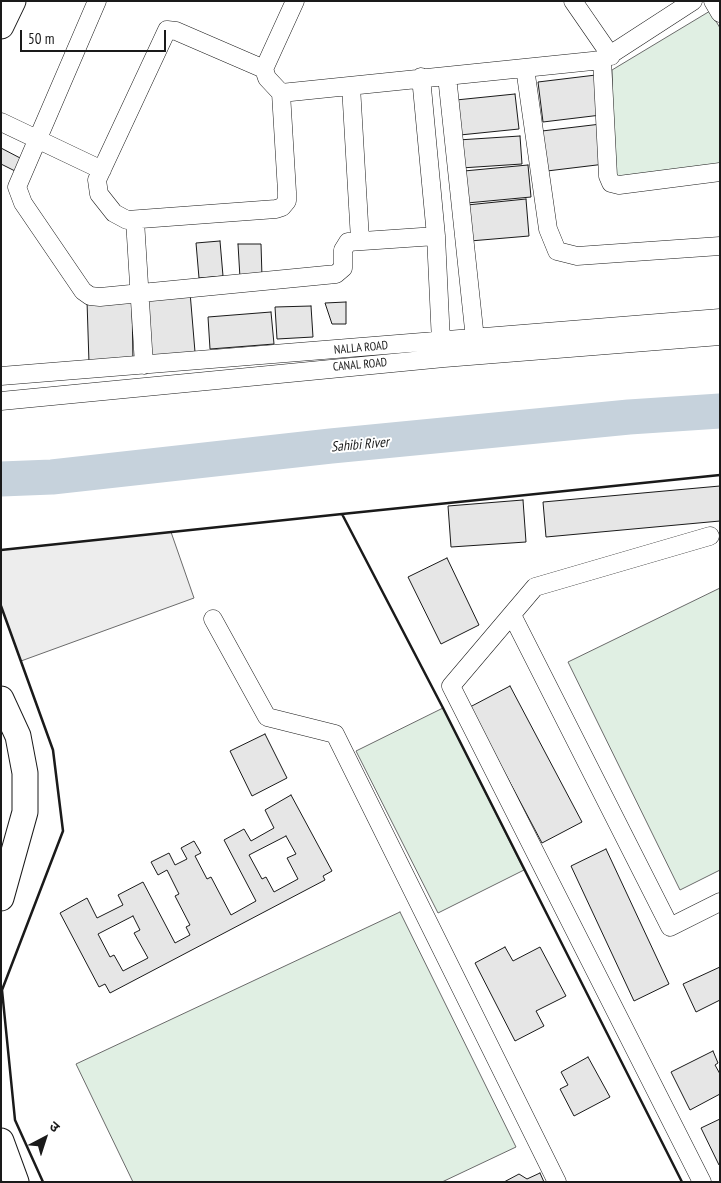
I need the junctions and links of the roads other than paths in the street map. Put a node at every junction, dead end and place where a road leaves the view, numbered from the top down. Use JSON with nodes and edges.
{"nodes":[{"id":1,"x":13,"y":1,"type":"edge"},
{"id":2,"x":97,"y":1,"type":"edge"},
{"id":3,"x":573,"y":1,"type":"edge"},
{"id":4,"x":693,"y":1,"type":"edge"},
{"id":5,"x":713,"y":1,"type":"edge"},
{"id":6,"x":290,"y":3,"type":"edge"},
{"id":7,"x":720,"y":13,"type":"edge"},
{"id":8,"x":1,"y":26,"type":"edge"},
{"id":9,"x":607,"y":58,"type":"junction"},
{"id":10,"x":525,"y":68,"type":"junction"},
{"id":11,"x":264,"y":69,"type":"junction"},
{"id":12,"x":447,"y":76,"type":"junction"},
{"id":13,"x":421,"y":77,"type":"junction"},
{"id":14,"x":351,"y":86,"type":"junction"},
{"id":15,"x":282,"y":93,"type":"junction"},
{"id":16,"x":1,"y":122,"type":"edge"},
{"id":17,"x":36,"y":139,"type":"junction"},
{"id":18,"x":102,"y":170,"type":"junction"},
{"id":19,"x":720,"y":172,"type":"edge"},
{"id":20,"x":134,"y":220,"type":"junction"},
{"id":21,"x":436,"y":236,"type":"junction"},
{"id":22,"x":360,"y":240,"type":"junction"},
{"id":23,"x":720,"y":246,"type":"edge"},
{"id":24,"x":139,"y":293,"type":"junction"},
{"id":25,"x":720,"y":318,"type":"edge"},
{"id":26,"x":720,"y":336,"type":"edge"},
{"id":27,"x":475,"y":339,"type":"junction"},
{"id":28,"x":441,"y":342,"type":"junction"},
{"id":29,"x":144,"y":365,"type":"junction"},
{"id":30,"x":1,"y":376,"type":"edge"},
{"id":31,"x":1,"y":401,"type":"edge"},
{"id":32,"x":710,"y":536,"type":"dead end"},
{"id":33,"x":512,"y":614,"type":"junction"},
{"id":34,"x":213,"y":619,"type":"dead end"},
{"id":35,"x":1,"y":699,"type":"edge"},
{"id":36,"x":1,"y":898,"type":"edge"},
{"id":37,"x":720,"y":902,"type":"edge"},
{"id":38,"x":1,"y":1142,"type":"edge"},
{"id":39,"x":16,"y":1182,"type":"edge"},
{"id":40,"x":557,"y":1182,"type":"edge"},
{"id":41,"x":702,"y":1182,"type":"edge"}],
"edges":[{"from":1,"to":8,"type":"street"},
{"from":2,"to":17,"type":"street"},
{"from":3,"to":9,"type":"street"},
{"from":4,"to":9,"type":"street"},
{"from":5,"to":7,"type":"street"},
{"from":6,"to":11,"type":"street"},
{"from":9,"to":10,"type":"street"},
{"from":9,"to":19,"type":"street"},
{"from":10,"to":12,"type":"street"},
{"from":10,"to":23,"type":"street"},
{"from":11,"to":15,"type":"street"},
{"from":11,"to":18,"type":"street"},
{"from":12,"to":13,"type":"street"},
{"from":12,"to":27,"type":"street"},
{"from":13,"to":14,"type":"street"},
{"from":13,"to":21,"type":"street"},
{"from":14,"to":15,"type":"street"},
{"from":14,"to":22,"type":"street"},
{"from":15,"to":20,"type":"street"},
{"from":16,"to":17,"type":"street"},
{"from":17,"to":18,"type":"street"},
{"from":17,"to":24,"type":"street"},
{"from":18,"to":20,"type":"street"},
{"from":20,"to":24,"type":"street"},
{"from":21,"to":22,"type":"street"},
{"from":21,"to":28,"type":"street"},
{"from":22,"to":24,"type":"street"},
{"from":24,"to":29,"type":"street"},
{"from":25,"to":27,"type":"street","name":"NALLA ROAD"},
{"from":26,"to":31,"type":"street","name":"CANAL ROAD"},
{"from":27,"to":28,"type":"street","name":"NALLA ROAD"},
{"from":28,"to":29,"type":"street","name":"NALLA ROAD"},
{"from":29,"to":30,"type":"street","name":"NALLA ROAD"},
{"from":32,"to":33,"type":"street"},
{"from":33,"to":37,"type":"street"},
{"from":33,"to":41,"type":"street"},
{"from":34,"to":40,"type":"street"},
{"from":35,"to":36,"type":"street"},
{"from":38,"to":39,"type":"street"}]}
